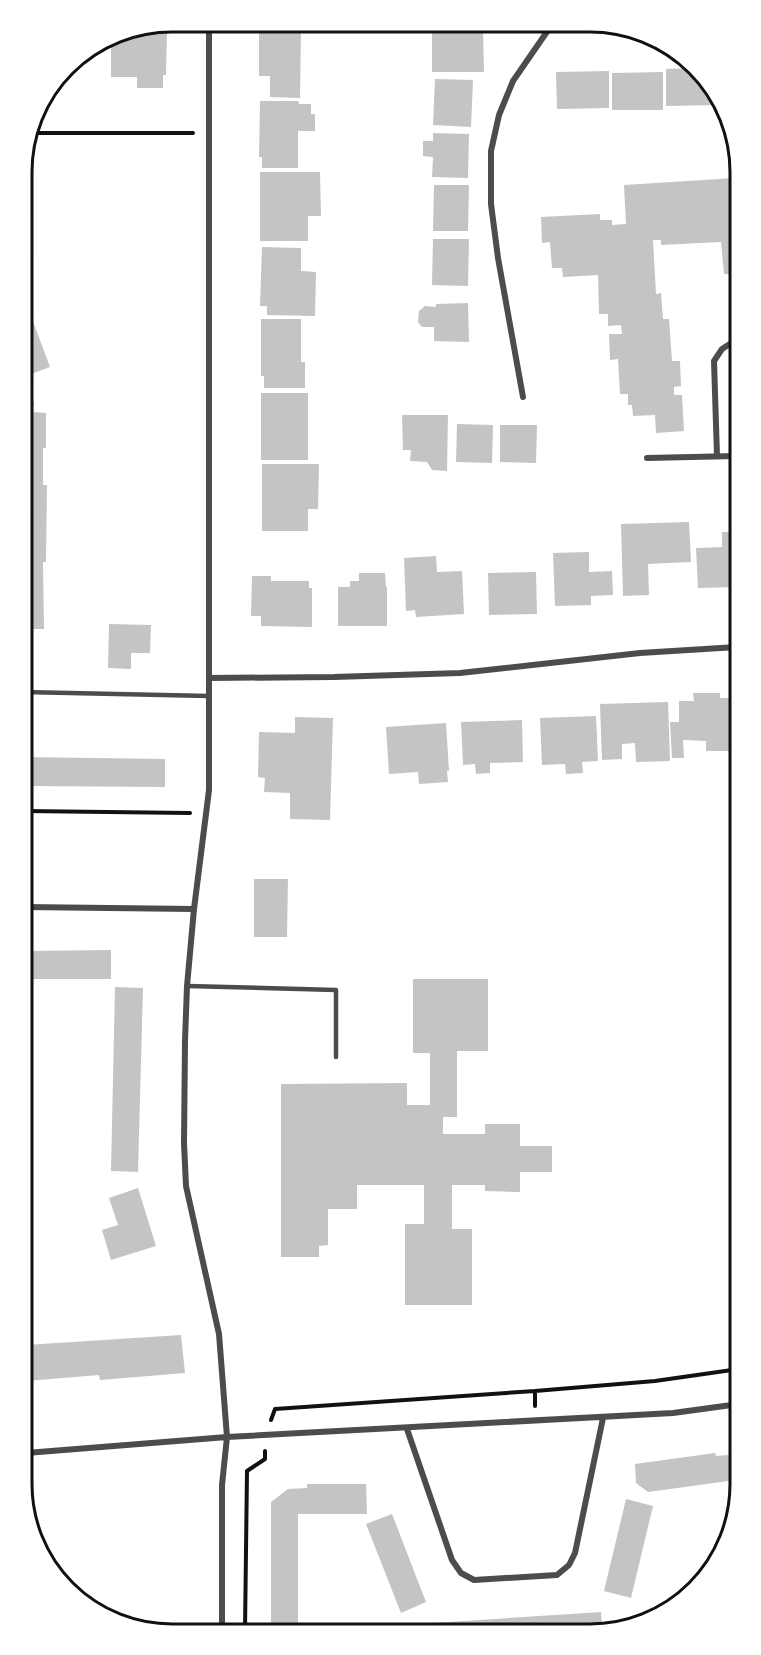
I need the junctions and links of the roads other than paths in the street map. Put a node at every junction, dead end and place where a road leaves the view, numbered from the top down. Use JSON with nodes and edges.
{"nodes":[{"id":1,"x":209,"y":32,"type":"edge"},
{"id":2,"x":547,"y":32,"type":"edge"},
{"id":3,"x":730,"y":344,"type":"edge"},
{"id":4,"x":523,"y":397,"type":"dead end"},
{"id":5,"x":717,"y":456,"type":"junction"},
{"id":6,"x":730,"y":456,"type":"edge"},
{"id":7,"x":647,"y":458,"type":"dead end"},
{"id":8,"x":730,"y":647,"type":"edge"},
{"id":9,"x":209,"y":678,"type":"junction"},
{"id":10,"x":32,"y":692,"type":"edge"},
{"id":11,"x":209,"y":696,"type":"junction"},
{"id":12,"x":32,"y":907,"type":"edge"},
{"id":13,"x":194,"y":909,"type":"junction"},
{"id":14,"x":187,"y":986,"type":"junction"},
{"id":15,"x":336,"y":1057,"type":"dead end"},
{"id":16,"x":729,"y":1405,"type":"edge"},
{"id":17,"x":603,"y":1418,"type":"junction"},
{"id":18,"x":407,"y":1429,"type":"junction"},
{"id":19,"x":227,"y":1437,"type":"junction"},
{"id":20,"x":32,"y":1453,"type":"edge"},
{"id":21,"x":222,"y":1624,"type":"edge"}],
"edges":[{"from":1,"to":9,"type":"street"},
{"from":2,"to":4,"type":"street"},
{"from":3,"to":5,"type":"street"},
{"from":5,"to":6,"type":"street"},
{"from":5,"to":7,"type":"street"},
{"from":8,"to":9,"type":"street"},
{"from":9,"to":11,"type":"street"},
{"from":10,"to":11,"type":"lane"},
{"from":11,"to":13,"type":"street"},
{"from":12,"to":13,"type":"street"},
{"from":13,"to":14,"type":"street"},
{"from":14,"to":15,"type":"lane"},
{"from":14,"to":19,"type":"street"},
{"from":16,"to":17,"type":"street"},
{"from":17,"to":18,"type":"street"},
{"from":17,"to":18,"type":"street"},
{"from":18,"to":19,"type":"street"},
{"from":19,"to":20,"type":"street"},
{"from":19,"to":21,"type":"street"}]}
